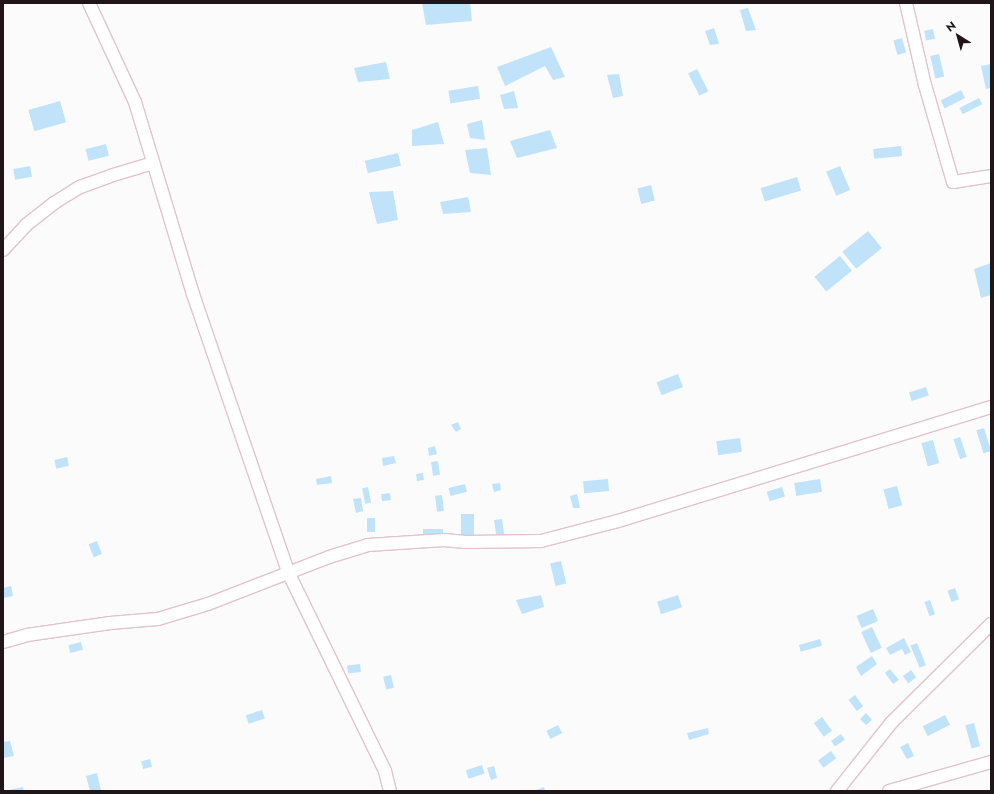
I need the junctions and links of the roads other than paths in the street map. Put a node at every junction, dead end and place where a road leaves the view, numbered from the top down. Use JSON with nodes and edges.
{"nodes":[{"id":1,"x":89,"y":3,"type":"edge"},
{"id":2,"x":906,"y":3,"type":"edge"},
{"id":3,"x":153,"y":163,"type":"junction"},
{"id":4,"x":991,"y":176,"type":"edge"},
{"id":5,"x":3,"y":250,"type":"edge"},
{"id":6,"x":991,"y":407,"type":"edge"},
{"id":7,"x":288,"y":572,"type":"junction"},
{"id":8,"x":991,"y":624,"type":"edge"},
{"id":9,"x":3,"y":642,"type":"edge"},
{"id":10,"x":991,"y":762,"type":"edge"},
{"id":11,"x":390,"y":791,"type":"edge"},
{"id":12,"x":837,"y":791,"type":"edge"},
{"id":13,"x":889,"y":791,"type":"edge"}],
"edges":[{"from":1,"to":3,"type":"street"},
{"from":2,"to":4,"type":"street"},
{"from":3,"to":5,"type":"street"},
{"from":3,"to":7,"type":"street"},
{"from":6,"to":7,"type":"street"},
{"from":7,"to":9,"type":"street"},
{"from":7,"to":11,"type":"street"},
{"from":8,"to":12,"type":"street"},
{"from":10,"to":13,"type":"street"}]}
